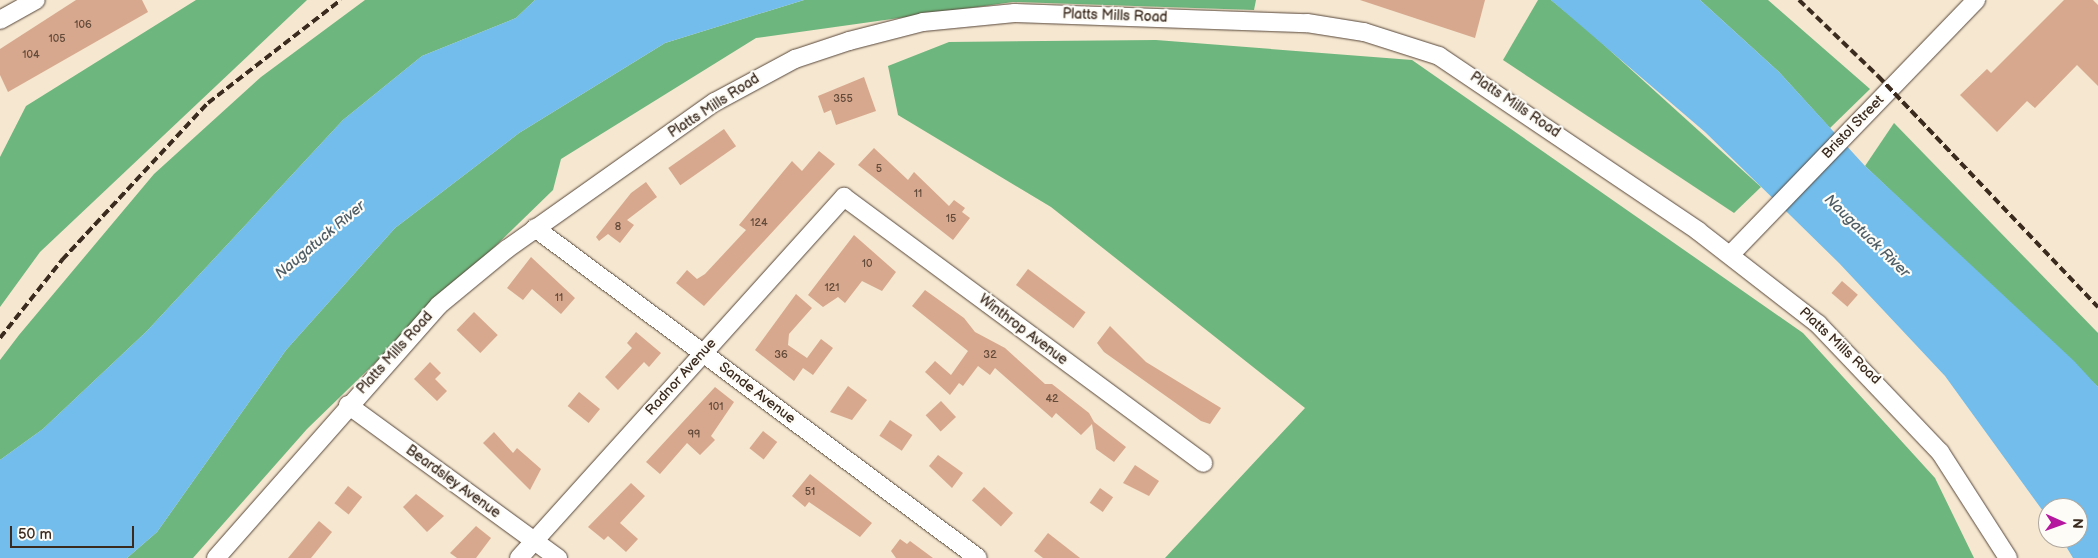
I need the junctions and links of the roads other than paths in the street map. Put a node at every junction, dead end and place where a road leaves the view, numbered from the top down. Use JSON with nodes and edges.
{"nodes":[{"id":1,"x":36,"y":0,"type":"edge"},
{"id":2,"x":1976,"y":0,"type":"edge"},
{"id":3,"x":0,"y":20,"type":"edge"},
{"id":4,"x":844,"y":197,"type":"joint"},
{"id":5,"x":535,"y":228,"type":"junction"},
{"id":6,"x":1730,"y":254,"type":"junction"},
{"id":7,"x":702,"y":352,"type":"junction"},
{"id":8,"x":348,"y":405,"type":"junction"},
{"id":9,"x":1203,"y":463,"type":"dead end"},
{"id":10,"x":534,"y":541,"type":"junction"},
{"id":11,"x":216,"y":558,"type":"edge"},
{"id":12,"x":519,"y":558,"type":"edge"},
{"id":13,"x":558,"y":558,"type":"edge"},
{"id":14,"x":978,"y":558,"type":"edge"},
{"id":15,"x":2008,"y":558,"type":"edge"}],
"edges":[{"from":1,"to":3,"type":"street"},
{"from":2,"to":6,"type":"street","name":"Bristol Street"},
{"from":4,"to":7,"type":"street","name":"Radnor Avenue"},
{"from":4,"to":9,"type":"street","name":"Winthrop Avenue"},
{"from":5,"to":6,"type":"street","name":"Platts Mills Road"},
{"from":5,"to":7,"type":"street","name":"Sande Avenue"},
{"from":5,"to":8,"type":"street","name":"Platts Mills Road"},
{"from":6,"to":15,"type":"street","name":"Platts Mills Road"},
{"from":7,"to":10,"type":"street","name":"Radnor Avenue"},
{"from":7,"to":14,"type":"street","name":"Sande Avenue"},
{"from":8,"to":10,"type":"street","name":"Beardsley Avenue"},
{"from":8,"to":11,"type":"street","name":"Platts Mills Road"},
{"from":10,"to":12,"type":"street","name":"Radnor Avenue"},
{"from":10,"to":13,"type":"street","name":"Beardsley Avenue"}]}
